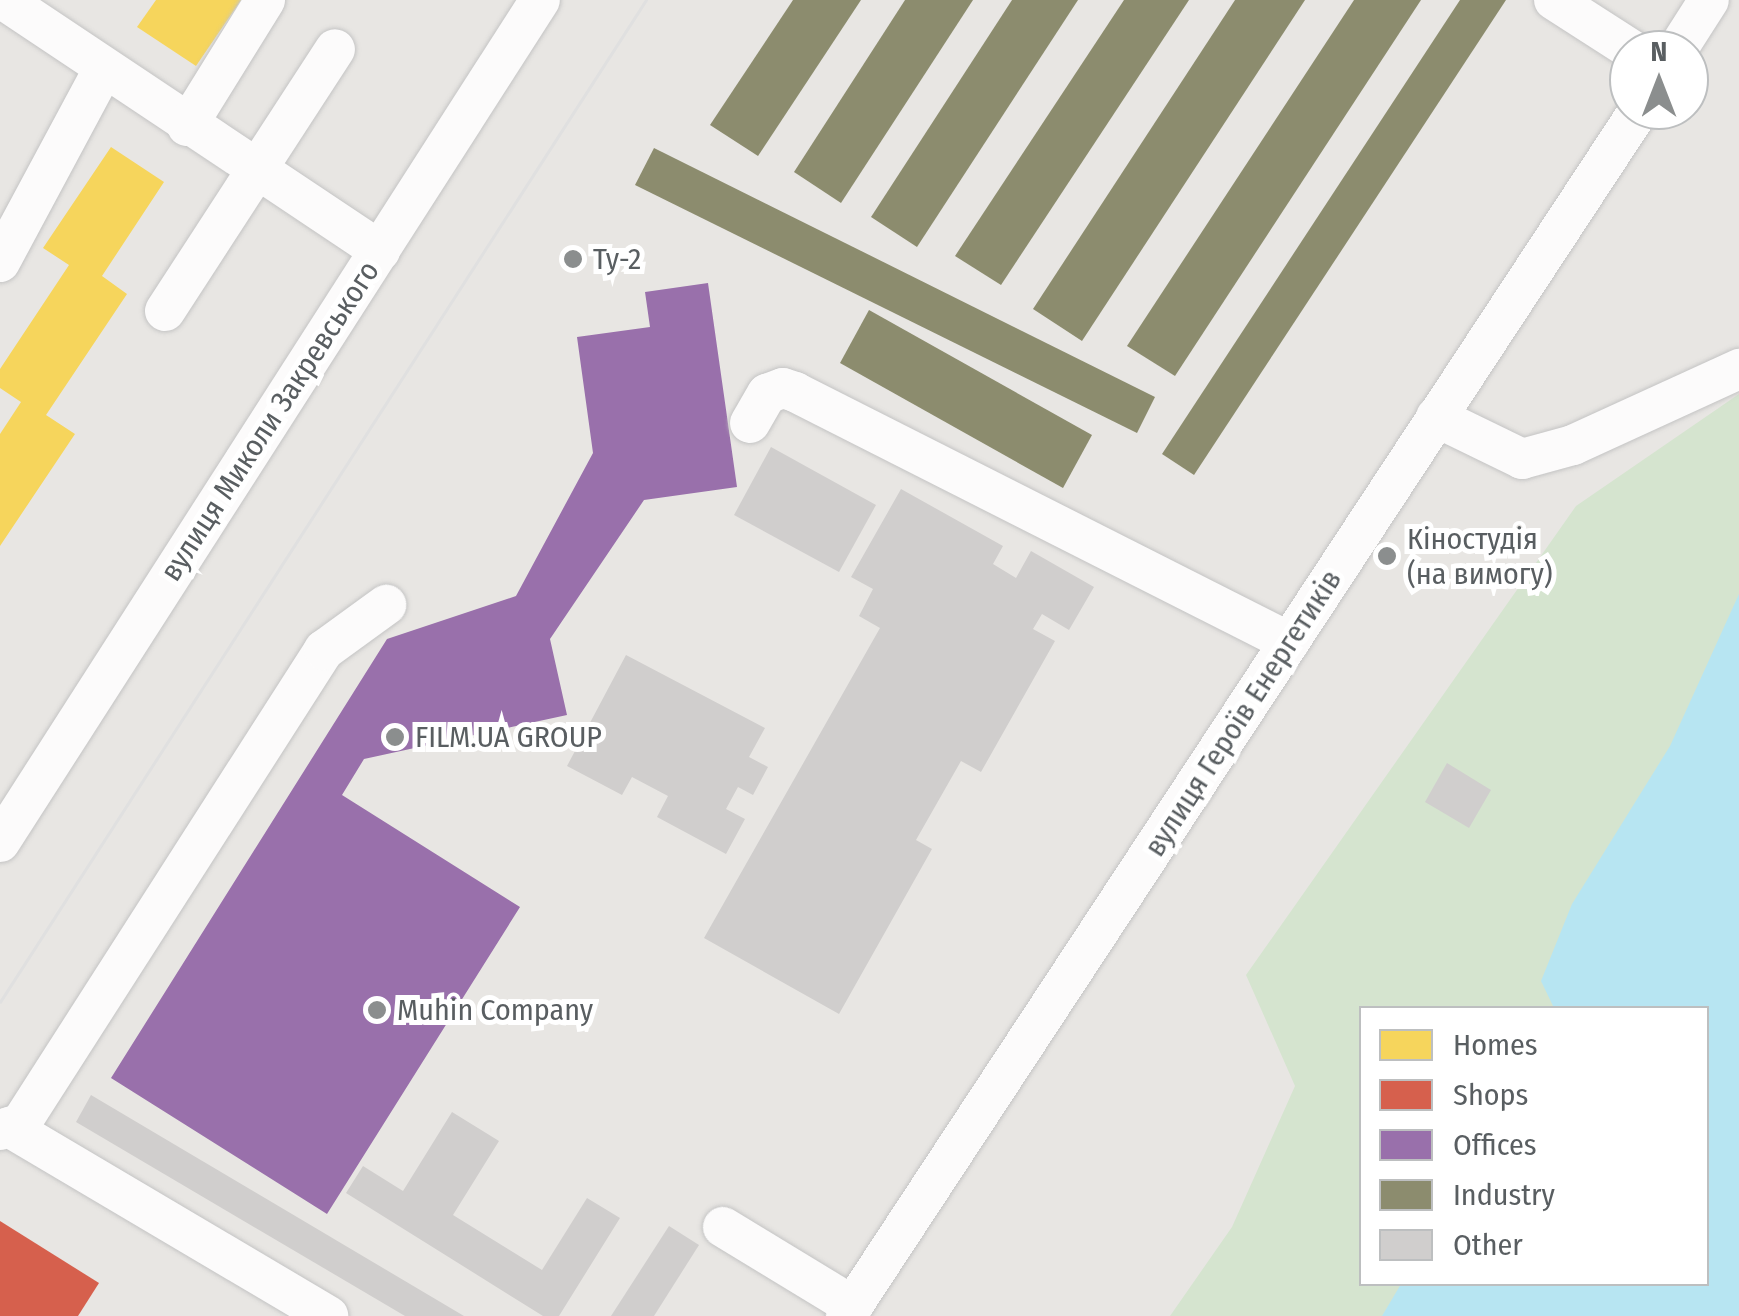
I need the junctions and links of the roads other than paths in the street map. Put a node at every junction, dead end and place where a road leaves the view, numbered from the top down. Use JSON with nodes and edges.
{"nodes":[{"id":1,"x":4,"y":0,"type":"edge"},
{"id":2,"x":265,"y":0,"type":"edge"},
{"id":3,"x":540,"y":0,"type":"edge"},
{"id":4,"x":1554,"y":0,"type":"edge"},
{"id":5,"x":1708,"y":0,"type":"edge"},
{"id":6,"x":1690,"y":30,"type":"edge"},
{"id":7,"x":1609,"y":35,"type":"edge"},
{"id":8,"x":335,"y":49,"type":"dead end"},
{"id":9,"x":103,"y":70,"type":"junction"},
{"id":10,"x":187,"y":126,"type":"junction"},
{"id":11,"x":1626,"y":130,"type":"edge"},
{"id":12,"x":256,"y":170,"type":"junction"},
{"id":13,"x":380,"y":251,"type":"junction"},
{"id":14,"x":0,"y":262,"type":"edge"},
{"id":15,"x":165,"y":312,"type":"dead end"},
{"id":16,"x":1739,"y":369,"type":"edge"},
{"id":17,"x":1436,"y":417,"type":"junction"},
{"id":18,"x":750,"y":423,"type":"dead end"},
{"id":19,"x":386,"y":605,"type":"dead end"},
{"id":20,"x":1290,"y":642,"type":"junction"},
{"id":21,"x":0,"y":842,"type":"edge"},
{"id":22,"x":5,"y":1128,"type":"edge"},
{"id":23,"x":722,"y":1227,"type":"dead end"},
{"id":24,"x":850,"y":1311,"type":"edge"},
{"id":25,"x":328,"y":1316,"type":"edge"}],
"edges":[{"from":1,"to":9,"type":"street"},
{"from":2,"to":10,"type":"street"},
{"from":3,"to":13,"type":"street","name":"вулиця Миколи Закревського"},
{"from":4,"to":7,"type":"street"},
{"from":5,"to":6,"type":"street"},
{"from":8,"to":12,"type":"street"},
{"from":9,"to":10,"type":"street"},
{"from":9,"to":14,"type":"street"},
{"from":10,"to":12,"type":"street"},
{"from":11,"to":17,"type":"street","name":"вулиця Героїв Енергетиків"},
{"from":12,"to":13,"type":"street"},
{"from":12,"to":15,"type":"street"},
{"from":13,"to":21,"type":"street","name":"вулиця Миколи Закревського"},
{"from":16,"to":17,"type":"street"},
{"from":17,"to":20,"type":"street","name":"вулиця Героїв Енергетиків"},
{"from":18,"to":20,"type":"street"},
{"from":19,"to":22,"type":"street"},
{"from":20,"to":24,"type":"street","name":"вулиця Героїв Енергетиків"},
{"from":22,"to":25,"type":"street"},
{"from":23,"to":24,"type":"street"}]}
